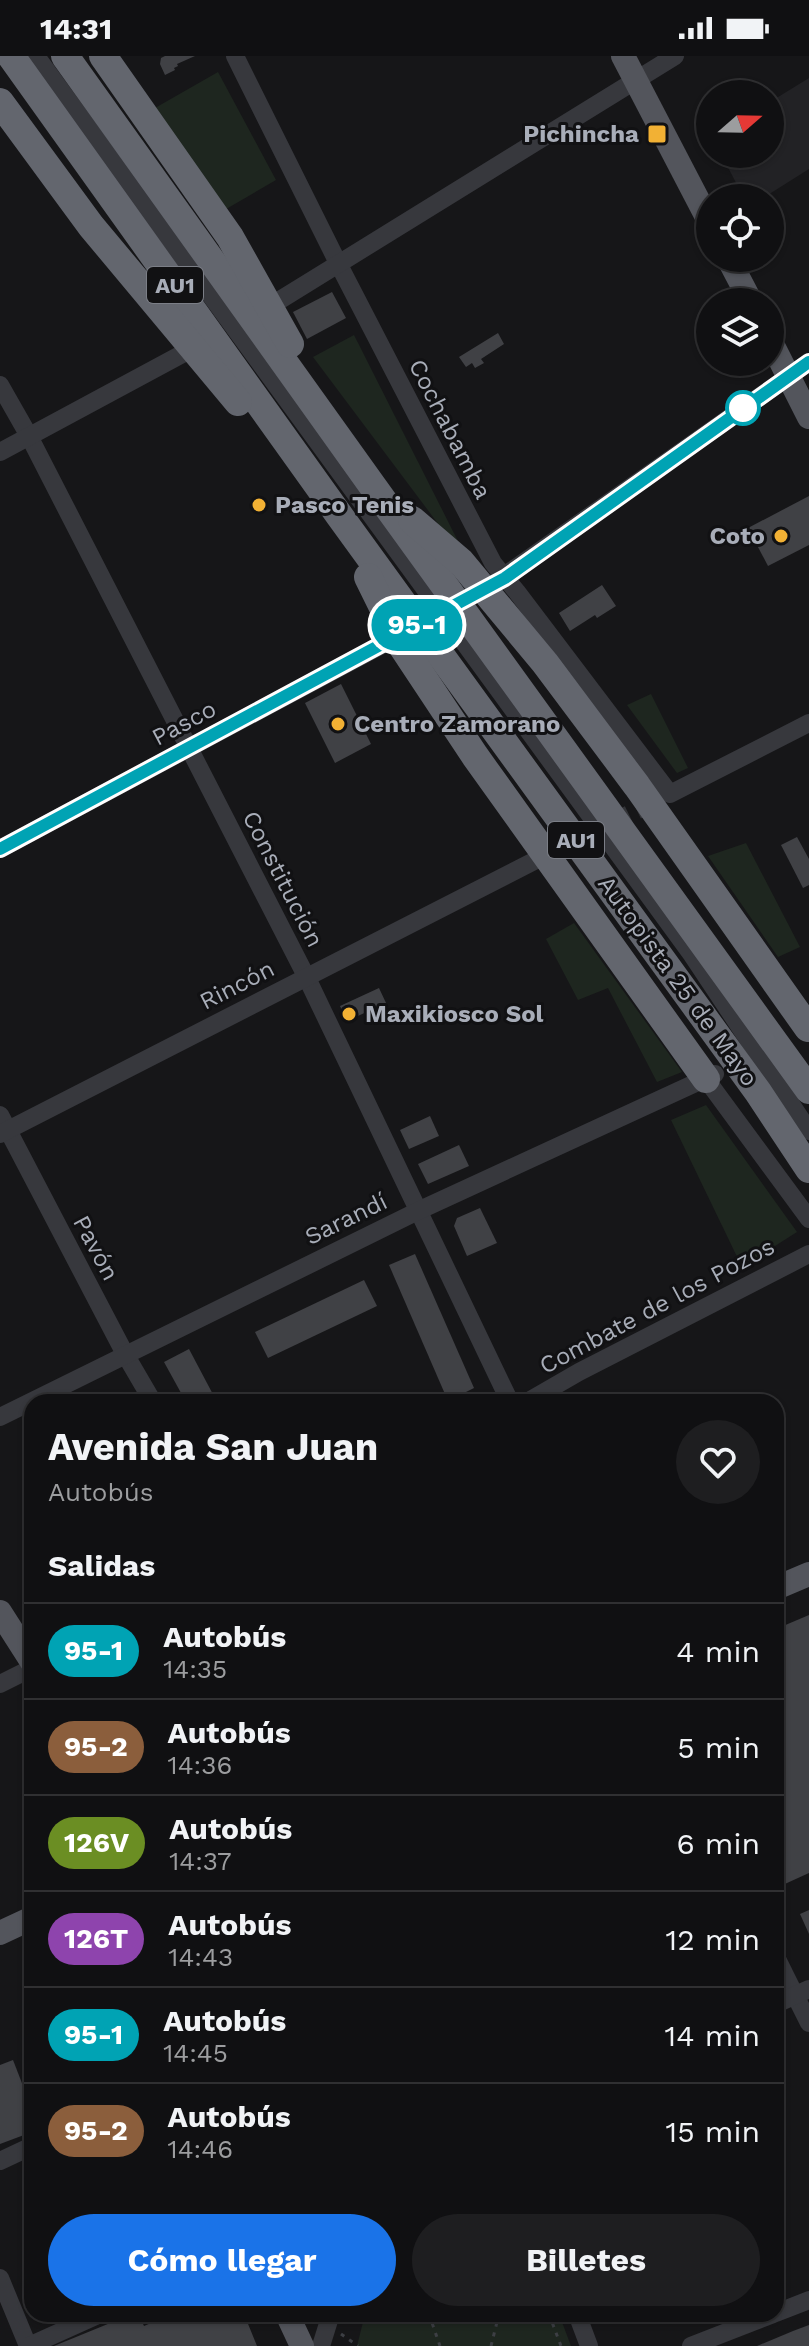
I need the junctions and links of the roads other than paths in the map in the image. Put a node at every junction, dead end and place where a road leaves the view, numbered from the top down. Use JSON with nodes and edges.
{"nodes":[{"id":1,"x":11,"y":56,"type":"edge"},
{"id":2,"x":36,"y":56,"type":"edge"},
{"id":3,"x":65,"y":56,"type":"edge"},
{"id":4,"x":103,"y":56,"type":"edge"},
{"id":5,"x":235,"y":56,"type":"edge"},
{"id":6,"x":623,"y":56,"type":"edge"},
{"id":7,"x":675,"y":56,"type":"edge"},
{"id":8,"x":637,"y":80,"type":"junction"},
{"id":9,"x":0,"y":102,"type":"edge"},
{"id":10,"x":696,"y":196,"type":"edge"},
{"id":11,"x":339,"y":265,"type":"junction"},
{"id":12,"x":280,"y":300,"type":"dead end"},
{"id":13,"x":184,"y":353,"type":"dead end"},
{"id":14,"x":809,"y":362,"type":"edge"},
{"id":15,"x":784,"y":367,"type":"edge"},
{"id":16,"x":789,"y":376,"type":"junction"},
{"id":17,"x":0,"y":385,"type":"edge"},
{"id":18,"x":809,"y":417,"type":"edge"},
{"id":19,"x":29,"y":436,"type":"junction"},
{"id":20,"x":345,"y":447,"type":"junction"},
{"id":21,"x":0,"y":452,"type":"edge"},
{"id":22,"x":310,"y":474,"type":"junction"},
{"id":23,"x":374,"y":488,"type":"junction"},
{"id":24,"x":339,"y":515,"type":"junction"},
{"id":25,"x":498,"y":581,"type":"junction"},
{"id":26,"x":391,"y":640,"type":"dead end"},
{"id":27,"x":809,"y":723,"type":"edge"},
{"id":28,"x":189,"y":747,"type":"junction"},
{"id":29,"x":0,"y":849,"type":"edge"},
{"id":30,"x":540,"y":858,"type":"tunnel mouth"},
{"id":31,"x":692,"y":955,"type":"junction"},
{"id":32,"x":306,"y":976,"type":"junction"},
{"id":33,"x":804,"y":1025,"type":"edge"},
{"id":34,"x":712,"y":1076,"type":"junction"},
{"id":35,"x":809,"y":1091,"type":"edge"},
{"id":36,"x":3,"y":1126,"type":"edge"},
{"id":37,"x":809,"y":1131,"type":"edge"},
{"id":38,"x":809,"y":1169,"type":"edge"},
{"id":39,"x":420,"y":1210,"type":"junction"},
{"id":40,"x":809,"y":1219,"type":"edge"},
{"id":41,"x":809,"y":1254,"type":"edge"},
{"id":42,"x":125,"y":1354,"type":"junction"},
{"id":43,"x":46,"y":1394,"type":"edge"},
{"id":44,"x":148,"y":1394,"type":"edge"},
{"id":45,"x":506,"y":1394,"type":"edge"},
{"id":46,"x":541,"y":1394,"type":"edge"},
{"id":47,"x":24,"y":1405,"type":"edge"},
{"id":48,"x":0,"y":1417,"type":"edge"},
{"id":49,"x":809,"y":1574,"type":"edge"},
{"id":50,"x":784,"y":1585,"type":"edge"},
{"id":51,"x":0,"y":1612,"type":"edge"},
{"id":52,"x":24,"y":1650,"type":"edge"},
{"id":53,"x":24,"y":1672,"type":"edge"},
{"id":54,"x":0,"y":1684,"type":"edge"},
{"id":55,"x":24,"y":1922,"type":"edge"},
{"id":56,"x":0,"y":1933,"type":"edge"},
{"id":57,"x":784,"y":1968,"type":"edge"},
{"id":58,"x":802,"y":1992,"type":"edge"},
{"id":59,"x":809,"y":2023,"type":"edge"},
{"id":60,"x":24,"y":2150,"type":"edge"},
{"id":61,"x":0,"y":2161,"type":"edge"},
{"id":62,"x":0,"y":2278,"type":"edge"},
{"id":63,"x":809,"y":2300,"type":"edge"},
{"id":64,"x":784,"y":2310,"type":"edge"},
{"id":65,"x":82,"y":2322,"type":"edge"},
{"id":66,"x":291,"y":2322,"type":"edge"},
{"id":67,"x":333,"y":2322,"type":"edge"},
{"id":68,"x":580,"y":2322,"type":"edge"},
{"id":69,"x":752,"y":2322,"type":"edge"},
{"id":70,"x":29,"y":2346,"type":"edge"},
{"id":71,"x":302,"y":2346,"type":"edge"},
{"id":72,"x":321,"y":2346,"type":"edge"},
{"id":73,"x":589,"y":2346,"type":"edge"},
{"id":74,"x":691,"y":2346,"type":"edge"}],
"edges":[{"from":1,"to":22,"type":"highway","name":"Autopista 25 de Mayo","number":"AU1"},
{"from":2,"to":31,"type":"street"},
{"from":3,"to":20,"type":"highway","name":"Autopista 25 de Mayo","number":"AU1"},
{"from":4,"to":20,"type":"highway"},
{"from":5,"to":11,"type":"street","name":"Cochabamba"},
{"from":6,"to":8,"type":"main road"},
{"from":7,"to":8,"type":"street"},
{"from":8,"to":10,"type":"main road"},
{"from":8,"to":11,"type":"street"},
{"from":9,"to":22,"type":"highway"},
{"from":11,"to":12,"type":"street"},
{"from":11,"to":25,"type":"street","name":"Cochabamba"},
{"from":13,"to":19,"type":"street"},
{"from":14,"to":16,"type":"street"},
{"from":15,"to":16,"type":"main road"},
{"from":16,"to":18,"type":"main road"},
{"from":16,"to":25,"type":"street"},
{"from":17,"to":19,"type":"street","name":"Constitución"},
{"from":19,"to":21,"type":"street"},
{"from":19,"to":28,"type":"street","name":"Constitución"},
{"from":20,"to":23,"type":"highway","name":"Autopista 25 de Mayo","number":"AU1"},
{"from":22,"to":24,"type":"highway","name":"Autopista 25 de Mayo","number":"AU1"},
{"from":23,"to":33,"type":"highway"},
{"from":23,"to":35,"type":"highway","name":"Autopista 25 de Mayo","number":"AU1"},
{"from":24,"to":34,"type":"highway"},
{"from":24,"to":38,"type":"highway","name":"Autopista 25 de Mayo","number":"AU1"},
{"from":25,"to":27,"type":"street","name":"Cochabamba"},
{"from":26,"to":28,"type":"street","name":"Pasco"},
{"from":28,"to":29,"type":"street","name":"Pasco"},
{"from":28,"to":32,"type":"street","name":"Constitución"},
{"from":30,"to":32,"type":"street","name":"Rincón"},
{"from":31,"to":35,"type":"street"},
{"from":31,"to":37,"type":"street"},
{"from":32,"to":36,"type":"street","name":"Rincón"},
{"from":32,"to":39,"type":"street","name":"Constitución"},
{"from":34,"to":39,"type":"street","name":"Sarandí"},
{"from":34,"to":40,"type":"street"},
{"from":36,"to":42,"type":"street","name":"Pavón"},
{"from":39,"to":42,"type":"street","name":"Sarandí"},
{"from":39,"to":45,"type":"street","name":"Constitución"},
{"from":41,"to":46,"type":"street","name":"Combate de los Pozos"},
{"from":42,"to":43,"type":"street","name":"Sarandí"},
{"from":42,"to":44,"type":"street","name":"Pavón"},
{"from":47,"to":48,"type":"street","name":"Sarandí"},
{"from":49,"to":50,"type":"main road"},
{"from":51,"to":52,"type":"main road"},
{"from":53,"to":54,"type":"street"},
{"from":55,"to":56,"type":"main road"},
{"from":57,"to":58,"type":"street"},
{"from":58,"to":59,"type":"street"},
{"from":60,"to":61,"type":"street"},
{"from":62,"to":70,"type":"street"},
{"from":63,"to":64,"type":"street"},
{"from":65,"to":70,"type":"street"},
{"from":66,"to":71,"type":"main road"},
{"from":67,"to":72,"type":"street"},
{"from":68,"to":73,"type":"street"},
{"from":69,"to":74,"type":"street"}]}
